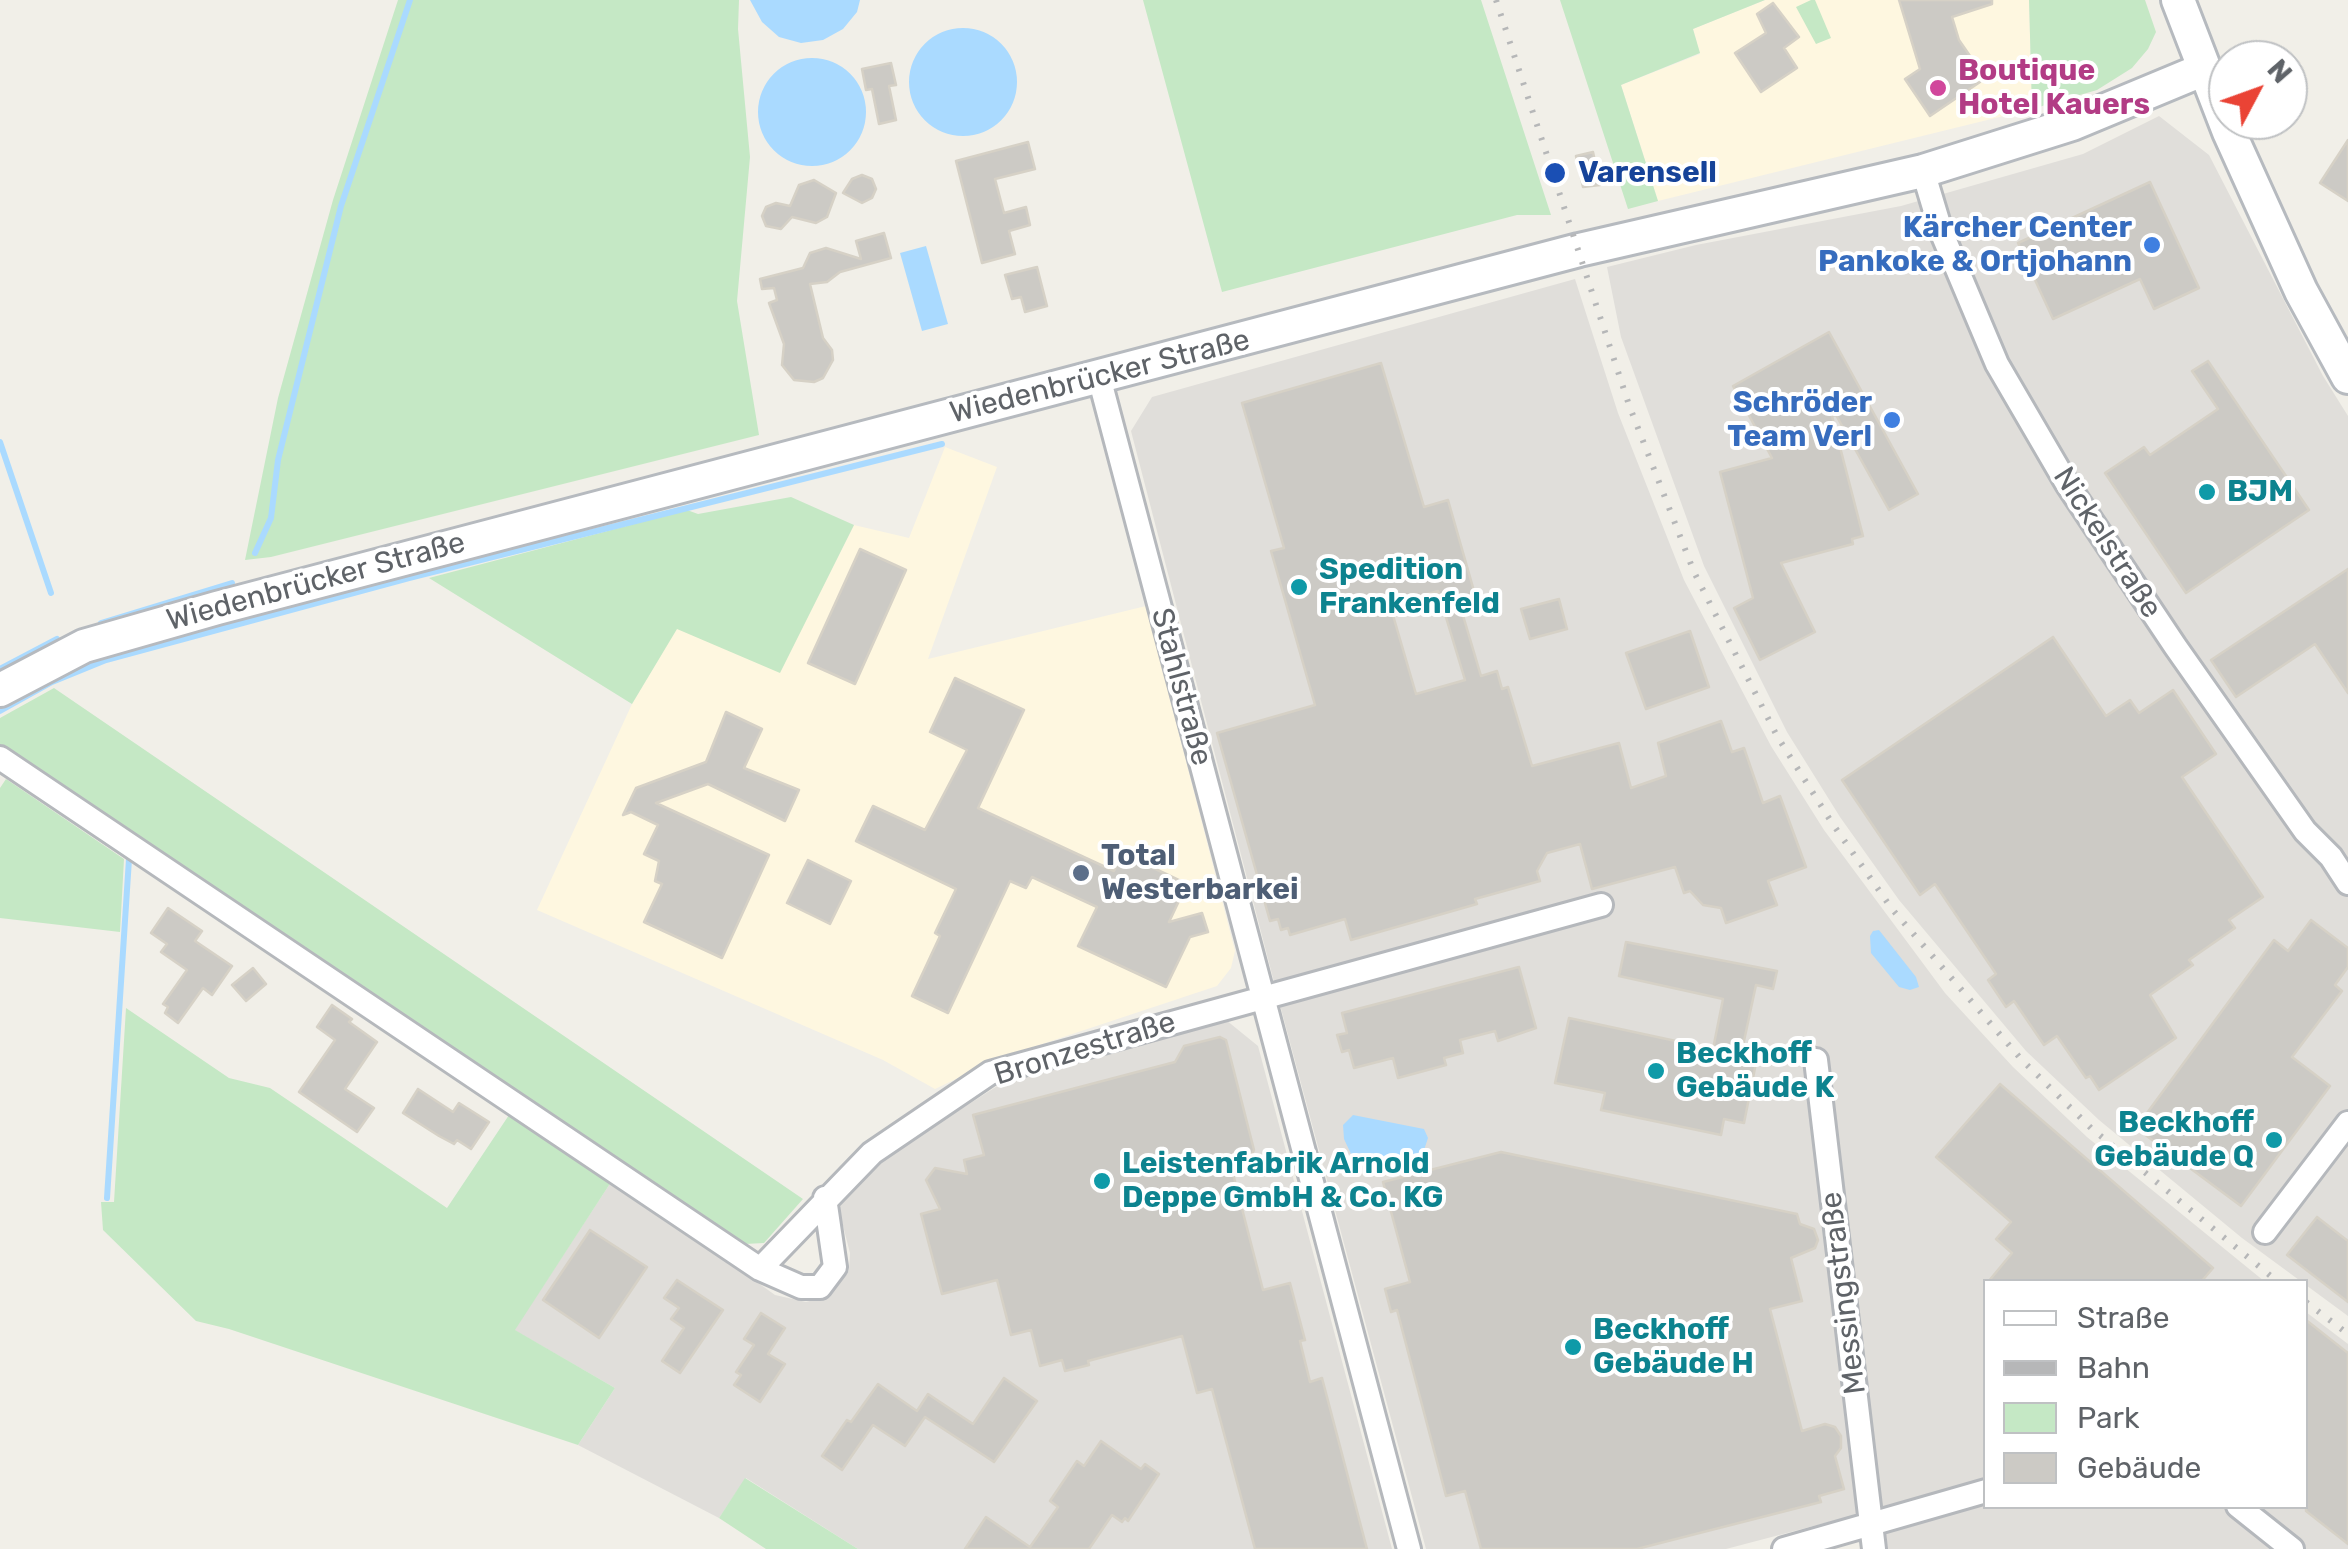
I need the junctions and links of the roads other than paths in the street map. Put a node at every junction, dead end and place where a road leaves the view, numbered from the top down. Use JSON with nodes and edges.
{"nodes":[{"id":1,"x":2178,"y":0,"type":"edge"},
{"id":2,"x":2202,"y":70,"type":"junction"},
{"id":3,"x":1923,"y":170,"type":"junction"},
{"id":4,"x":1098,"y":377,"type":"junction"},
{"id":5,"x":2348,"y":377,"type":"edge"},
{"id":6,"x":0,"y":690,"type":"edge"},
{"id":7,"x":0,"y":758,"type":"edge"},
{"id":8,"x":2348,"y":883,"type":"edge"},
{"id":9,"x":1601,"y":905,"type":"dead end"},
{"id":10,"x":1264,"y":998,"type":"junction"},
{"id":11,"x":1816,"y":1060,"type":"dead end"},
{"id":12,"x":2348,"y":1122,"type":"edge"},
{"id":13,"x":825,"y":1198,"type":"junction"},
{"id":14,"x":2264,"y":1232,"type":"dead end"},
{"id":15,"x":760,"y":1269,"type":"junction"},
{"id":16,"x":1983,"y":1492,"type":"edge"},
{"id":17,"x":2242,"y":1509,"type":"edge"},
{"id":18,"x":1872,"y":1537,"type":"edge"},
{"id":19,"x":1409,"y":1549,"type":"edge"},
{"id":20,"x":1784,"y":1549,"type":"edge"},
{"id":21,"x":2292,"y":1549,"type":"edge"}],
"edges":[{"from":1,"to":2,"type":"main road"},
{"from":2,"to":3,"type":"main road","name":"Wiedenbrücker Straße"},
{"from":2,"to":5,"type":"main road"},
{"from":3,"to":4,"type":"main road","name":"Wiedenbrücker Straße"},
{"from":3,"to":8,"type":"street","name":"Nickelstraße"},
{"from":4,"to":6,"type":"main road","name":"Wiedenbrücker Straße"},
{"from":4,"to":10,"type":"street","name":"Stahlstraße"},
{"from":7,"to":15,"type":"street"},
{"from":9,"to":10,"type":"street"},
{"from":10,"to":13,"type":"street","name":"Bronzestraße"},
{"from":10,"to":19,"type":"street","name":"Stahlstraße"},
{"from":11,"to":18,"type":"street","name":"Messingstraße"},
{"from":12,"to":14,"type":"street"},
{"from":13,"to":15,"type":"street","name":"Bronzestraße"},
{"from":13,"to":15,"type":"street"},
{"from":16,"to":18,"type":"street"},
{"from":17,"to":21,"type":"street"},
{"from":18,"to":20,"type":"street"}]}
